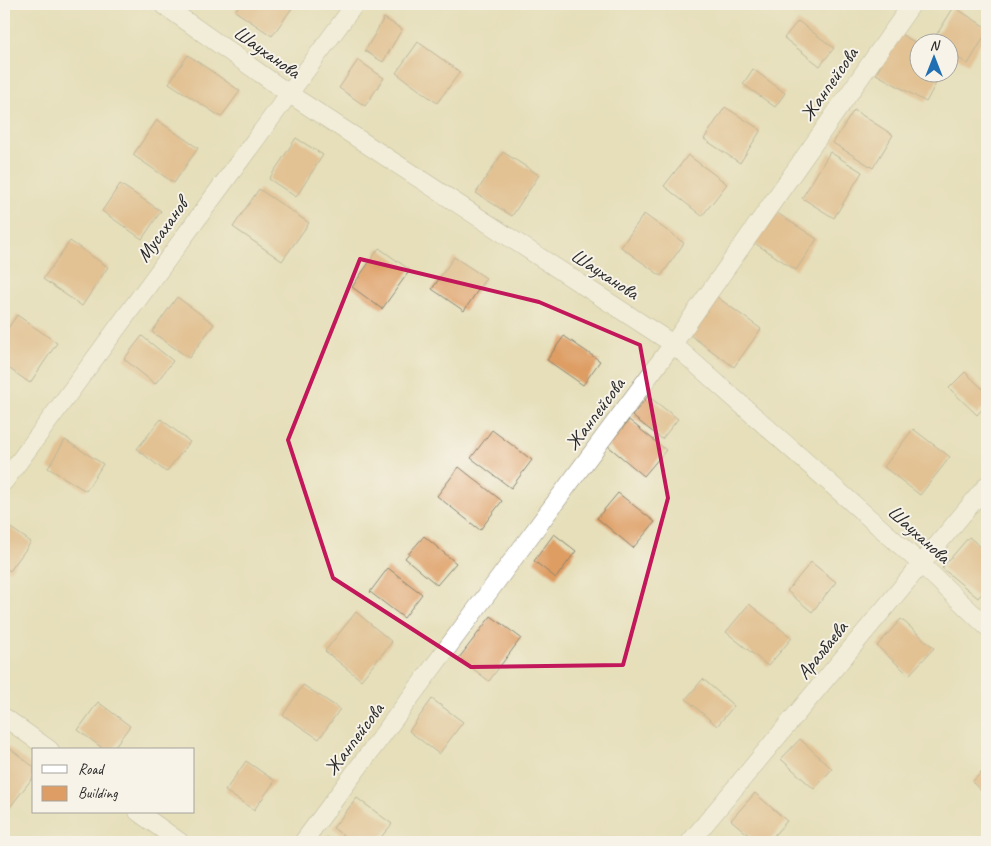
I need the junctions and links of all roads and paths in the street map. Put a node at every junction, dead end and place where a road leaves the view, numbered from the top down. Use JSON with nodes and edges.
{"nodes":[{"id":1,"x":162,"y":4,"type":"edge"},
{"id":2,"x":354,"y":4,"type":"edge"},
{"id":3,"x":912,"y":4,"type":"edge"},
{"id":4,"x":288,"y":93,"type":"junction"},
{"id":5,"x":674,"y":344,"type":"junction"},
{"id":6,"x":4,"y":482,"type":"edge"},
{"id":7,"x":987,"y":485,"type":"edge"},
{"id":8,"x":920,"y":563,"type":"junction"},
{"id":9,"x":987,"y":627,"type":"edge"},
{"id":10,"x":4,"y":717,"type":"edge"},
{"id":11,"x":47,"y":748,"type":"edge"},
{"id":12,"x":141,"y":814,"type":"edge"},
{"id":13,"x":699,"y":839,"type":"edge"},
{"id":14,"x":180,"y":842,"type":"edge"},
{"id":15,"x":304,"y":842,"type":"edge"}],
"edges":[{"from":1,"to":4,"type":"street","name":"Шауханова"},
{"from":2,"to":4,"type":"street","name":"Мусаханов"},
{"from":3,"to":5,"type":"street","name":"Жанпейсова"},
{"from":4,"to":5,"type":"street","name":"Шауханова"},
{"from":4,"to":6,"type":"street","name":"Мусаханов"},
{"from":5,"to":8,"type":"street","name":"Шауханова"},
{"from":5,"to":15,"type":"street","name":"Жанпейсова"},
{"from":7,"to":8,"type":"street","name":"Аралбаева"},
{"from":8,"to":9,"type":"street","name":"Шауханова"},
{"from":8,"to":13,"type":"street","name":"Аралбаева"},
{"from":10,"to":11,"type":"street"},
{"from":12,"to":14,"type":"street"}]}
